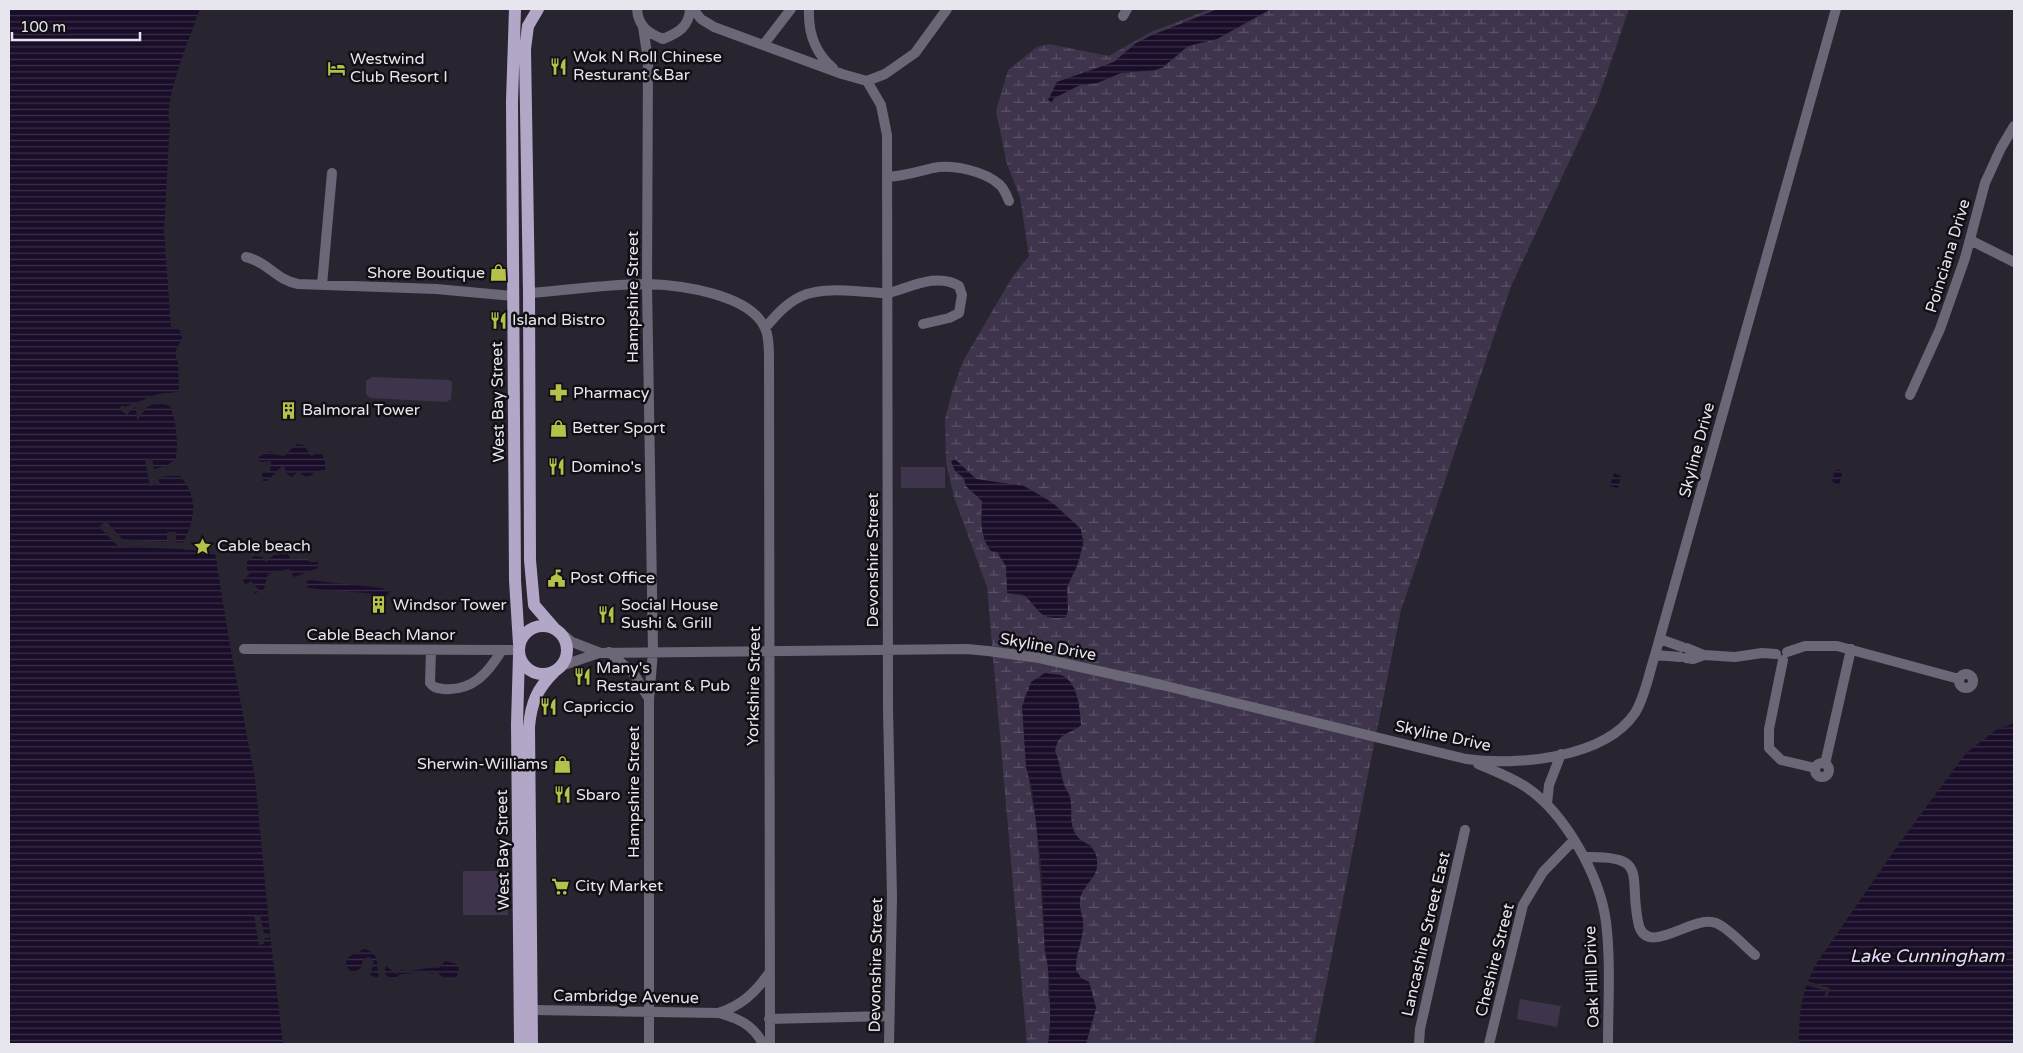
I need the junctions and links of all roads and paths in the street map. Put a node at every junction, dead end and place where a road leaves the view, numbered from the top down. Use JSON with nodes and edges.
{"nodes":[{"id":1,"x":515,"y":9,"type":"edge"},
{"id":2,"x":538,"y":9,"type":"edge"},
{"id":3,"x":632,"y":9,"type":"edge"},
{"id":4,"x":691,"y":9,"type":"edge"},
{"id":5,"x":791,"y":9,"type":"edge"},
{"id":6,"x":808,"y":9,"type":"edge"},
{"id":7,"x":947,"y":9,"type":"edge"},
{"id":8,"x":1835,"y":12,"type":"edge"},
{"id":9,"x":639,"y":18,"type":"edge"},
{"id":10,"x":714,"y":27,"type":"junction"},
{"id":11,"x":682,"y":30,"type":"junction"},
{"id":12,"x":663,"y":38,"type":"junction"},
{"id":13,"x":764,"y":44,"type":"junction"},
{"id":14,"x":648,"y":60,"type":"junction"},
{"id":15,"x":842,"y":74,"type":"junction"},
{"id":16,"x":866,"y":81,"type":"junction"},
{"id":17,"x":2014,"y":126,"type":"edge"},
{"id":18,"x":332,"y":173,"type":"dead end"},
{"id":19,"x":887,"y":177,"type":"junction"},
{"id":20,"x":1010,"y":202,"type":"dead end"},
{"id":21,"x":1970,"y":240,"type":"junction"},
{"id":22,"x":246,"y":257,"type":"dead end"},
{"id":23,"x":2014,"y":262,"type":"edge"},
{"id":24,"x":647,"y":284,"type":"junction"},
{"id":25,"x":322,"y":285,"type":"junction"},
{"id":26,"x":529,"y":293,"type":"junction"},
{"id":27,"x":887,"y":293,"type":"junction"},
{"id":28,"x":513,"y":296,"type":"junction"},
{"id":29,"x":923,"y":324,"type":"dead end"},
{"id":30,"x":765,"y":328,"type":"junction"},
{"id":31,"x":1910,"y":395,"type":"dead end"},
{"id":32,"x":557,"y":630,"type":"junction"},
{"id":33,"x":1660,"y":639,"type":"junction"},
{"id":34,"x":244,"y":649,"type":"dead end"},
{"id":35,"x":1851,"y":649,"type":"junction"},
{"id":36,"x":431,"y":650,"type":"junction"},
{"id":37,"x":502,"y":650,"type":"junction"},
{"id":38,"x":519,"y":650,"type":"junction"},
{"id":39,"x":888,"y":650,"type":"junction"},
{"id":40,"x":653,"y":651,"type":"junction"},
{"id":41,"x":770,"y":651,"type":"junction"},
{"id":42,"x":1684,"y":652,"type":"junction"},
{"id":43,"x":604,"y":653,"type":"junction"},
{"id":44,"x":1655,"y":655,"type":"junction"},
{"id":45,"x":1782,"y":655,"type":"junction"},
{"id":46,"x":558,"y":669,"type":"junction"},
{"id":47,"x":1959,"y":679,"type":"dead end"},
{"id":48,"x":649,"y":700,"type":"junction"},
{"id":49,"x":1561,"y":754,"type":"junction"},
{"id":50,"x":1466,"y":759,"type":"junction"},
{"id":51,"x":1547,"y":804,"type":"junction"},
{"id":52,"x":1465,"y":830,"type":"dead end"},
{"id":53,"x":1574,"y":840,"type":"junction"},
{"id":54,"x":1584,"y":857,"type":"junction"},
{"id":55,"x":1755,"y":955,"type":"dead end"},
{"id":56,"x":769,"y":974,"type":"junction"},
{"id":57,"x":533,"y":1010,"type":"junction"},
{"id":58,"x":649,"y":1012,"type":"junction"},
{"id":59,"x":718,"y":1013,"type":"junction"},
{"id":60,"x":889,"y":1016,"type":"junction"},
{"id":61,"x":769,"y":1019,"type":"junction"},
{"id":62,"x":520,"y":1044,"type":"edge"},
{"id":63,"x":532,"y":1044,"type":"edge"},
{"id":64,"x":649,"y":1044,"type":"edge"},
{"id":65,"x":763,"y":1044,"type":"edge"},
{"id":66,"x":770,"y":1044,"type":"edge"},
{"id":67,"x":889,"y":1044,"type":"edge"},
{"id":68,"x":1419,"y":1044,"type":"edge"},
{"id":69,"x":1489,"y":1044,"type":"edge"},
{"id":70,"x":1608,"y":1044,"type":"edge"}],
"edges":[{"from":1,"to":28,"type":"main road","name":"West Bay Street"},
{"from":2,"to":26,"type":"main road","name":"West Bay Street"},
{"from":3,"to":9,"type":"street"},
{"from":4,"to":10,"type":"street"},
{"from":4,"to":11,"type":"street"},
{"from":5,"to":13,"type":"street"},
{"from":6,"to":15,"type":"street"},
{"from":7,"to":16,"type":"street"},
{"from":8,"to":33,"type":"street","name":"Skyline Drive"},
{"from":9,"to":12,"type":"street"},
{"from":9,"to":14,"type":"street","name":"Hampshire Street"},
{"from":10,"to":11,"type":"street"},
{"from":10,"to":13,"type":"street"},
{"from":11,"to":12,"type":"street"},
{"from":12,"to":14,"type":"street"},
{"from":13,"to":15,"type":"street"},
{"from":14,"to":24,"type":"street","name":"Hampshire Street"},
{"from":15,"to":16,"type":"street"},
{"from":16,"to":19,"type":"street","name":"Devonshire Street"},
{"from":17,"to":21,"type":"street","name":"Poinciana Drive"},
{"from":18,"to":25,"type":"street"},
{"from":19,"to":20,"type":"street"},
{"from":19,"to":27,"type":"street","name":"Devonshire Street"},
{"from":21,"to":23,"type":"street"},
{"from":21,"to":31,"type":"street","name":"Poinciana Drive"},
{"from":22,"to":25,"type":"street"},
{"from":24,"to":26,"type":"street"},
{"from":24,"to":30,"type":"street"},
{"from":24,"to":40,"type":"street","name":"Hampshire Street"},
{"from":25,"to":28,"type":"street"},
{"from":26,"to":32,"type":"main road","name":"West Bay Street"},
{"from":27,"to":29,"type":"street"},
{"from":27,"to":30,"type":"street"},
{"from":27,"to":39,"type":"street","name":"Devonshire Street"},
{"from":28,"to":38,"type":"main road","name":"West Bay Street"},
{"from":30,"to":41,"type":"street","name":"Yorkshire Street"},
{"from":32,"to":38,"type":"main road"},
{"from":32,"to":43,"type":"street","name":"Skyline Drive"},
{"from":32,"to":46,"type":"main road"},
{"from":33,"to":42,"type":"street"},
{"from":33,"to":44,"type":"street","name":"Skyline Drive"},
{"from":34,"to":36,"type":"street","name":"Cable Beach Manor"},
{"from":35,"to":45,"type":"street"},
{"from":35,"to":45,"type":"street"},
{"from":35,"to":47,"type":"street"},
{"from":36,"to":37,"type":"street","name":"Cable Beach Manor"},
{"from":36,"to":37,"type":"street"},
{"from":37,"to":38,"type":"street","name":"Cable Beach Manor"},
{"from":38,"to":46,"type":"main road"},
{"from":38,"to":62,"type":"main road","name":"West Bay Street"},
{"from":39,"to":41,"type":"street","name":"Skyline Drive"},
{"from":39,"to":50,"type":"street","name":"Skyline Drive"},
{"from":39,"to":60,"type":"street","name":"Devonshire Street"},
{"from":40,"to":41,"type":"street","name":"Skyline Drive"},
{"from":40,"to":43,"type":"street","name":"Skyline Drive"},
{"from":40,"to":48,"type":"street","name":"Hampshire Street"},
{"from":41,"to":56,"type":"street","name":"Yorkshire Street"},
{"from":42,"to":44,"type":"street"},
{"from":42,"to":45,"type":"street"},
{"from":43,"to":46,"type":"street","name":"Skyline Drive"},
{"from":43,"to":48,"type":"street"},
{"from":44,"to":49,"type":"street","name":"Skyline Drive"},
{"from":46,"to":57,"type":"main road","name":"West Bay Street"},
{"from":48,"to":58,"type":"street","name":"Hampshire Street"},
{"from":49,"to":50,"type":"street","name":"Skyline Drive"},
{"from":49,"to":51,"type":"street"},
{"from":50,"to":51,"type":"street","name":"Oak Hill Drive"},
{"from":51,"to":53,"type":"street","name":"Oak Hill Drive"},
{"from":52,"to":68,"type":"street","name":"Lancashire Street East"},
{"from":53,"to":54,"type":"street","name":"Oak Hill Drive"},
{"from":53,"to":69,"type":"street","name":"Cheshire Street"},
{"from":54,"to":55,"type":"street"},
{"from":54,"to":70,"type":"street","name":"Oak Hill Drive"},
{"from":56,"to":59,"type":"street","name":"Cambridge Avenue"},
{"from":56,"to":61,"type":"street","name":"Yorkshire Street"},
{"from":57,"to":58,"type":"street","name":"Cambridge Avenue"},
{"from":57,"to":63,"type":"main road","name":"West Bay Street"},
{"from":58,"to":59,"type":"street","name":"Cambridge Avenue"},
{"from":58,"to":64,"type":"street","name":"Hampshire Street"},
{"from":59,"to":65,"type":"street","name":"Cambridge Avenue"},
{"from":60,"to":61,"type":"street"},
{"from":60,"to":67,"type":"street","name":"Devonshire Street"},
{"from":61,"to":66,"type":"street","name":"Yorkshire Street"}]}
